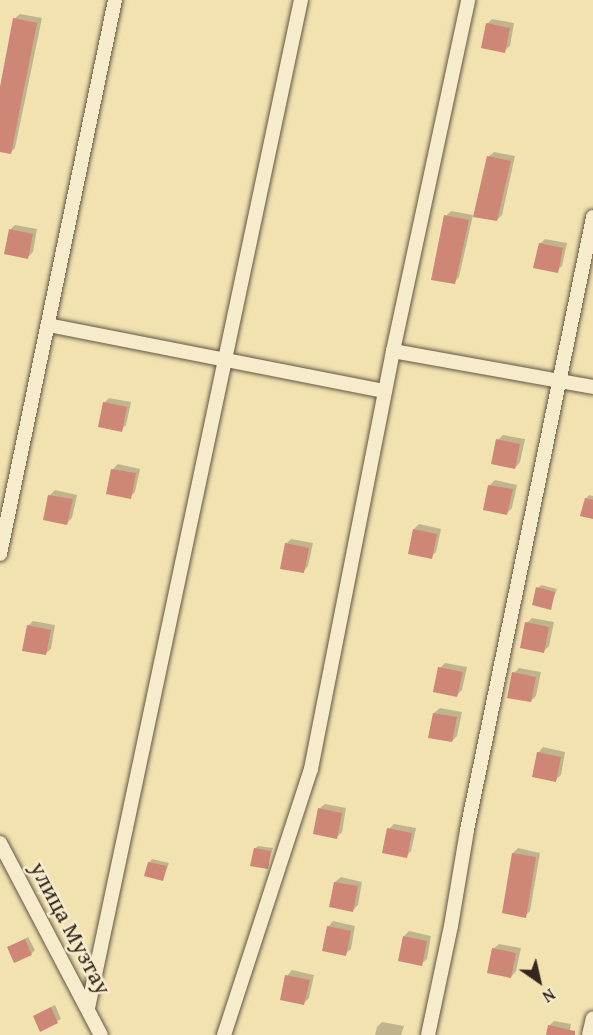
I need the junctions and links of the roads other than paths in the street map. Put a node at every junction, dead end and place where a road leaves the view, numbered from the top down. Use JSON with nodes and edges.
{"nodes":[{"id":1,"x":115,"y":0,"type":"edge"},
{"id":2,"x":301,"y":0,"type":"edge"},
{"id":3,"x":468,"y":0,"type":"edge"},
{"id":4,"x":593,"y":216,"type":"edge"},
{"id":5,"x":48,"y":325,"type":"junction"},
{"id":6,"x":393,"y":351,"type":"junction"},
{"id":7,"x":227,"y":358,"type":"junction"},
{"id":8,"x":558,"y":380,"type":"junction"},
{"id":9,"x":593,"y":387,"type":"edge"},
{"id":10,"x":386,"y":391,"type":"junction"},
{"id":11,"x":0,"y":554,"type":"edge"},
{"id":12,"x":0,"y":843,"type":"edge"},
{"id":13,"x":88,"y":1008,"type":"junction"},
{"id":14,"x":593,"y":1018,"type":"edge"},
{"id":15,"x":101,"y":1035,"type":"edge"},
{"id":16,"x":224,"y":1035,"type":"edge"},
{"id":17,"x":428,"y":1035,"type":"edge"},
{"id":18,"x":589,"y":1035,"type":"edge"}],
"edges":[{"from":1,"to":5,"type":"street"},
{"from":2,"to":7,"type":"street"},
{"from":3,"to":6,"type":"street"},
{"from":4,"to":8,"type":"street"},
{"from":5,"to":7,"type":"street"},
{"from":5,"to":11,"type":"street"},
{"from":6,"to":8,"type":"street"},
{"from":6,"to":10,"type":"street"},
{"from":7,"to":10,"type":"street"},
{"from":7,"to":13,"type":"street"},
{"from":8,"to":9,"type":"street"},
{"from":8,"to":17,"type":"street"},
{"from":10,"to":16,"type":"street"},
{"from":12,"to":13,"type":"street","name":"улица Музтау"},
{"from":13,"to":15,"type":"street","name":"улица Музтау"},
{"from":14,"to":18,"type":"street"}]}
